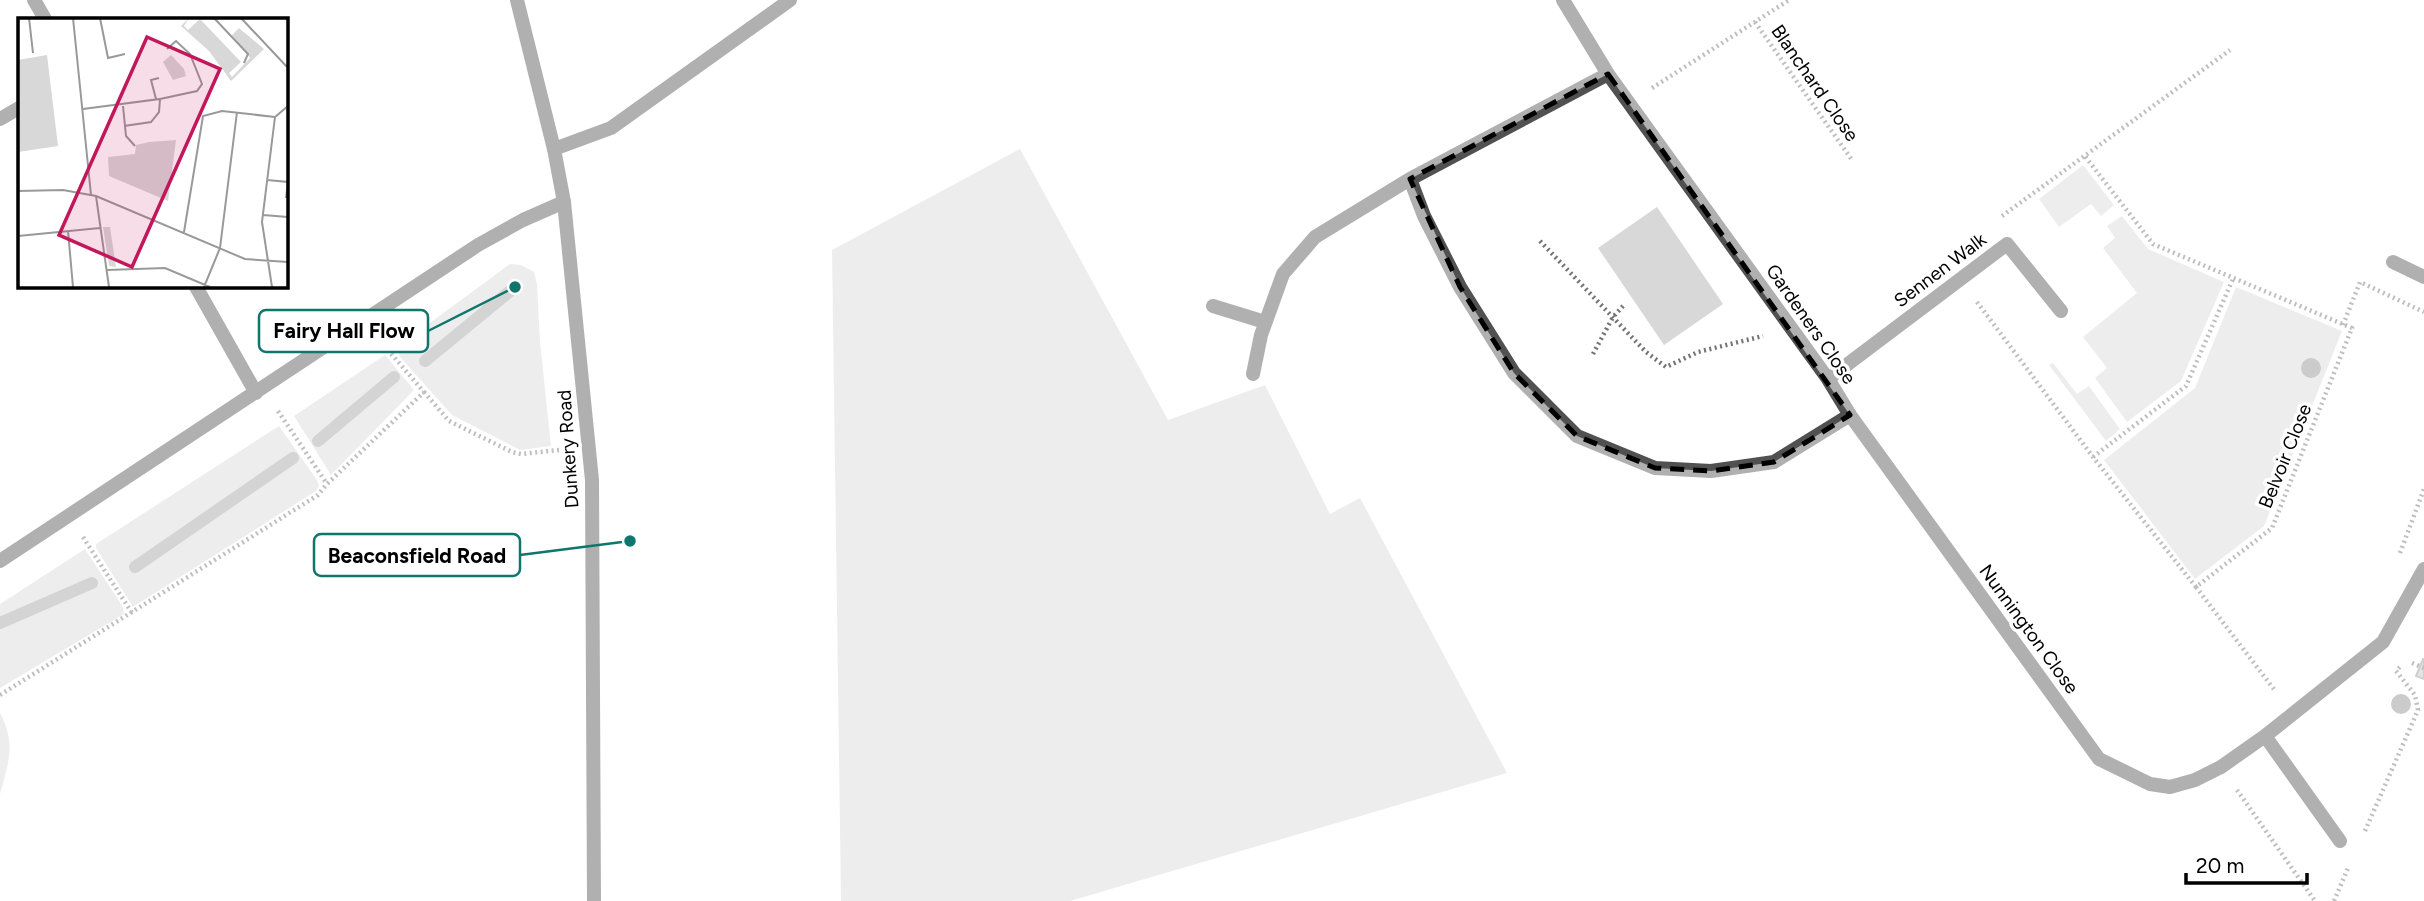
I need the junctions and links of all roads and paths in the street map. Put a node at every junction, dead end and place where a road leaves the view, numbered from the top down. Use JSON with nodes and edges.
{"nodes":[{"id":1,"x":34,"y":0,"type":"edge"},
{"id":2,"x":517,"y":0,"type":"edge"},
{"id":3,"x":790,"y":0,"type":"edge"},
{"id":4,"x":1563,"y":0,"type":"edge"},
{"id":5,"x":1789,"y":0,"type":"edge"},
{"id":6,"x":44,"y":18,"type":"edge"},
{"id":7,"x":1755,"y":22,"type":"junction"},
{"id":8,"x":2230,"y":50,"type":"dead end"},
{"id":9,"x":1608,"y":74,"type":"junction"},
{"id":10,"x":1630,"y":102,"type":"junction"},
{"id":11,"x":18,"y":109,"type":"edge"},
{"id":12,"x":0,"y":119,"type":"edge"},
{"id":13,"x":554,"y":149,"type":"junction"},
{"id":14,"x":2084,"y":155,"type":"junction"},
{"id":15,"x":1852,"y":159,"type":"dead end"},
{"id":16,"x":1410,"y":179,"type":"junction"},
{"id":17,"x":564,"y":202,"type":"junction"},
{"id":18,"x":1540,"y":241,"type":"dead end"},
{"id":19,"x":1994,"y":254,"type":"junction"},
{"id":20,"x":2393,"y":262,"type":"dead end"},
{"id":21,"x":2424,"y":276,"type":"edge"},
{"id":22,"x":1960,"y":279,"type":"junction"},
{"id":23,"x":2233,"y":279,"type":"junction"},
{"id":24,"x":196,"y":287,"type":"edge"},
{"id":25,"x":1624,"y":305,"type":"dead end"},
{"id":26,"x":1213,"y":306,"type":"dead end"},
{"id":27,"x":2061,"y":311,"type":"dead end"},
{"id":28,"x":2424,"y":312,"type":"edge"},
{"id":29,"x":1613,"y":317,"type":"junction"},
{"id":30,"x":1265,"y":322,"type":"junction"},
{"id":31,"x":2343,"y":325,"type":"junction"},
{"id":32,"x":1791,"y":328,"type":"junction"},
{"id":33,"x":381,"y":342,"type":"dead end"},
{"id":34,"x":1593,"y":354,"type":"dead end"},
{"id":35,"x":1253,"y":374,"type":"dead end"},
{"id":36,"x":1828,"y":379,"type":"junction"},
{"id":37,"x":424,"y":392,"type":"junction"},
{"id":38,"x":256,"y":393,"type":"junction"},
{"id":39,"x":278,"y":411,"type":"dead end"},
{"id":40,"x":1850,"y":415,"type":"junction"},
{"id":41,"x":559,"y":450,"type":"dead end"},
{"id":42,"x":2093,"y":457,"type":"junction"},
{"id":43,"x":327,"y":484,"type":"junction"},
{"id":44,"x":2424,"y":489,"type":"edge"},
{"id":45,"x":81,"y":535,"type":"dead end"},
{"id":46,"x":2399,"y":554,"type":"dead end"},
{"id":47,"x":0,"y":561,"type":"edge"},
{"id":48,"x":2424,"y":569,"type":"edge"},
{"id":49,"x":2196,"y":587,"type":"junction"},
{"id":50,"x":132,"y":613,"type":"junction"},
{"id":51,"x":2404,"y":662,"type":"dead end"},
{"id":52,"x":2412,"y":663,"type":"dead end"},
{"id":53,"x":2424,"y":668,"type":"edge"},
{"id":54,"x":2288,"y":687,"type":"dead end"},
{"id":55,"x":0,"y":695,"type":"edge"},
{"id":56,"x":2265,"y":736,"type":"junction"},
{"id":57,"x":2221,"y":767,"type":"junction"},
{"id":58,"x":2362,"y":837,"type":"dead end"},
{"id":59,"x":2340,"y":841,"type":"dead end"},
{"id":60,"x":2351,"y":863,"type":"dead end"},
{"id":61,"x":594,"y":901,"type":"edge"},
{"id":62,"x":2315,"y":901,"type":"edge"},
{"id":63,"x":2334,"y":901,"type":"edge"}],
"edges":[{"from":1,"to":6,"type":"street"},
{"from":2,"to":13,"type":"street","name":"Dunkery Road"},
{"from":3,"to":13,"type":"street"},
{"from":4,"to":9,"type":"street","name":"Gardeners Close"},
{"from":5,"to":7,"type":"path","name":"Blanchard Close"},
{"from":7,"to":10,"type":"path","name":"Blanchard Close"},
{"from":7,"to":15,"type":"path","name":"Blanchard Close"},
{"from":8,"to":14,"type":"path"},
{"from":9,"to":10,"type":"street","name":"Gardeners Close"},
{"from":9,"to":16,"type":"street"},
{"from":10,"to":32,"type":"street","name":"Gardeners Close"},
{"from":11,"to":12,"type":"street"},
{"from":13,"to":17,"type":"street","name":"Dunkery Road"},
{"from":14,"to":19,"type":"path"},
{"from":14,"to":23,"type":"path"},
{"from":16,"to":30,"type":"street"},
{"from":16,"to":40,"type":"street","name":"Gardeners Close"},
{"from":17,"to":38,"type":"street"},
{"from":17,"to":61,"type":"street","name":"Dunkery Road"},
{"from":18,"to":29,"type":"path"},
{"from":19,"to":22,"type":"street","name":"Sennen Walk"},
{"from":19,"to":27,"type":"street","name":"Sennen Walk"},
{"from":20,"to":21,"type":"street"},
{"from":22,"to":36,"type":"street","name":"Sennen Walk"},
{"from":22,"to":42,"type":"path"},
{"from":23,"to":31,"type":"path"},
{"from":23,"to":42,"type":"path"},
{"from":24,"to":38,"type":"street"},
{"from":25,"to":29,"type":"path"},
{"from":26,"to":30,"type":"street"},
{"from":28,"to":31,"type":"path"},
{"from":29,"to":32,"type":"path"},
{"from":29,"to":34,"type":"path"},
{"from":30,"to":35,"type":"street"},
{"from":31,"to":49,"type":"path","name":"Belvoir Close"},
{"from":32,"to":36,"type":"street","name":"Gardeners Close"},
{"from":33,"to":37,"type":"path"},
{"from":36,"to":40,"type":"street","name":"Gardeners Close"},
{"from":37,"to":41,"type":"path"},
{"from":37,"to":43,"type":"path"},
{"from":38,"to":47,"type":"street"},
{"from":39,"to":43,"type":"path"},
{"from":40,"to":57,"type":"street","name":"Nunnington Close"},
{"from":42,"to":49,"type":"path"},
{"from":43,"to":50,"type":"path"},
{"from":44,"to":46,"type":"path"},
{"from":45,"to":50,"type":"path"},
{"from":48,"to":56,"type":"street","name":"Nunnington Close"},
{"from":49,"to":54,"type":"path"},
{"from":50,"to":55,"type":"path"},
{"from":51,"to":58,"type":"path"},
{"from":52,"to":53,"type":"path"},
{"from":56,"to":57,"type":"street","name":"Nunnington Close"},
{"from":56,"to":59,"type":"street"},
{"from":57,"to":62,"type":"path"},
{"from":60,"to":63,"type":"path"}]}
